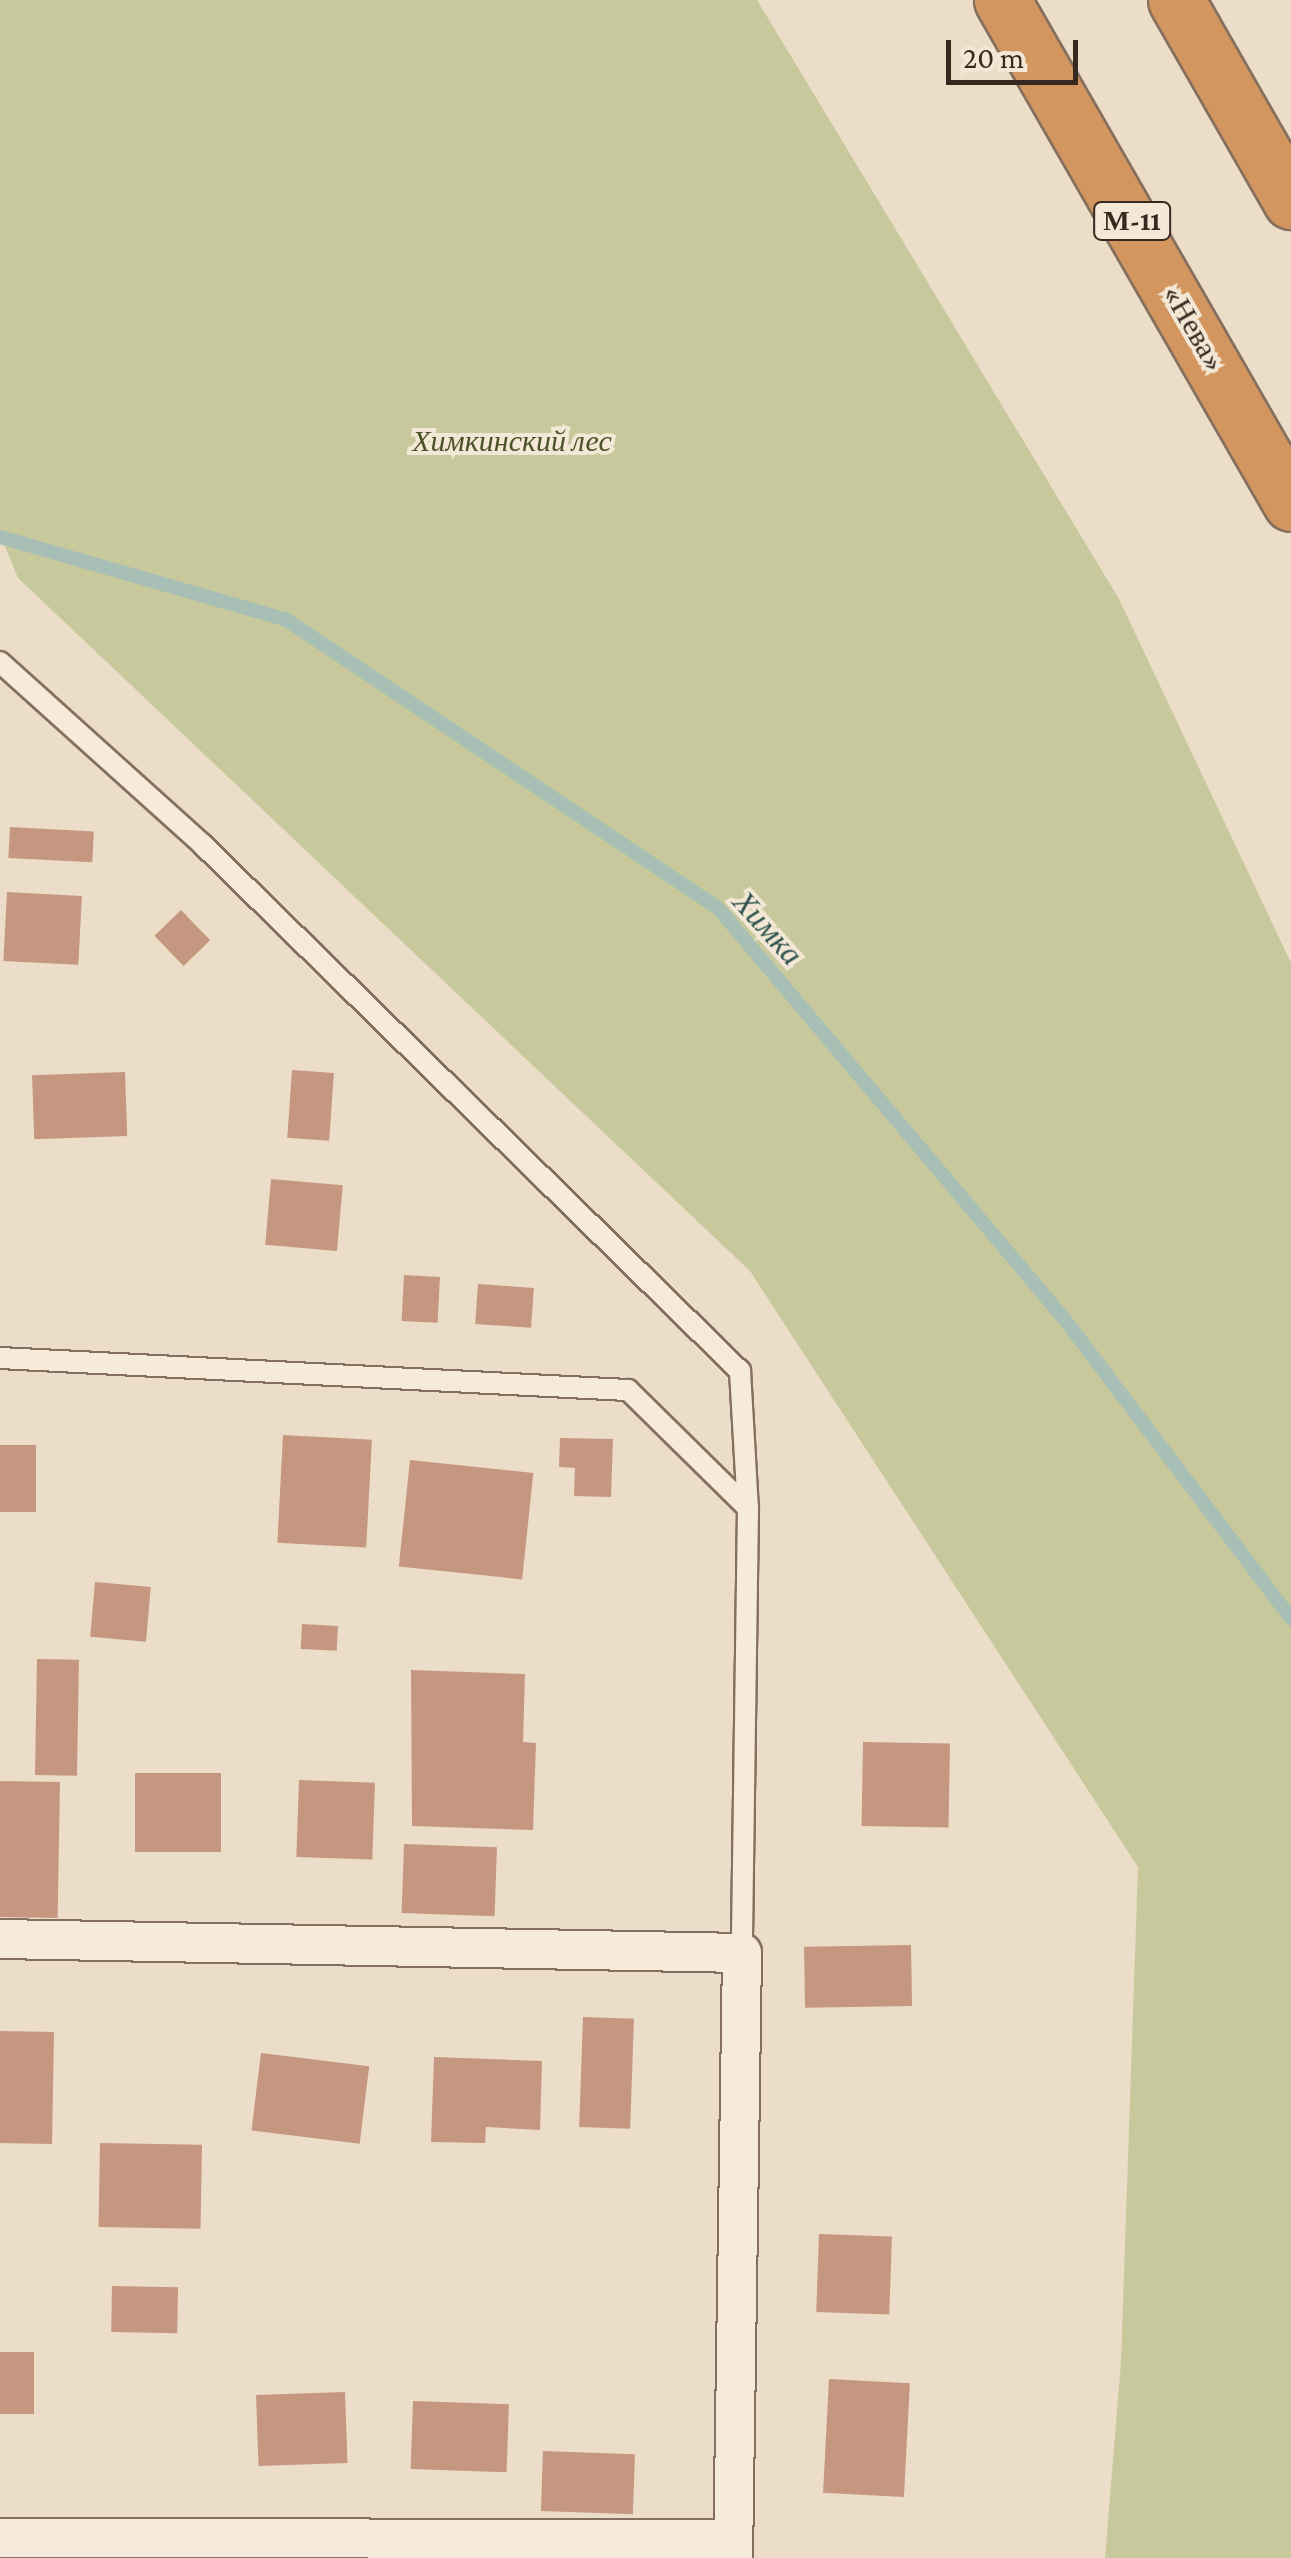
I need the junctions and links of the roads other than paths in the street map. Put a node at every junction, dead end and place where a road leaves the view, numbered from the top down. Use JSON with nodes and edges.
{"nodes":[{"id":1,"x":1002,"y":0,"type":"edge"},
{"id":2,"x":1176,"y":0,"type":"edge"},
{"id":3,"x":1291,"y":201,"type":"edge"},
{"id":4,"x":1291,"y":503,"type":"edge"},
{"id":5,"x":0,"y":662,"type":"edge"},
{"id":6,"x":0,"y":1358,"type":"edge"},
{"id":7,"x":748,"y":1508,"type":"junction"},
{"id":8,"x":0,"y":1939,"type":"edge"},
{"id":9,"x":742,"y":1953,"type":"junction"},
{"id":10,"x":0,"y":2538,"type":"edge"},
{"id":11,"x":733,"y":2548,"type":"edge"}],
"edges":[{"from":1,"to":4,"type":"highway","name":"«Нева»","number":"М-11"},
{"from":2,"to":3,"type":"highway"},
{"from":5,"to":7,"type":"lane"},
{"from":6,"to":7,"type":"lane"},
{"from":7,"to":9,"type":"lane"},
{"from":8,"to":9,"type":"street"},
{"from":9,"to":11,"type":"street"},
{"from":10,"to":11,"type":"street"}]}
